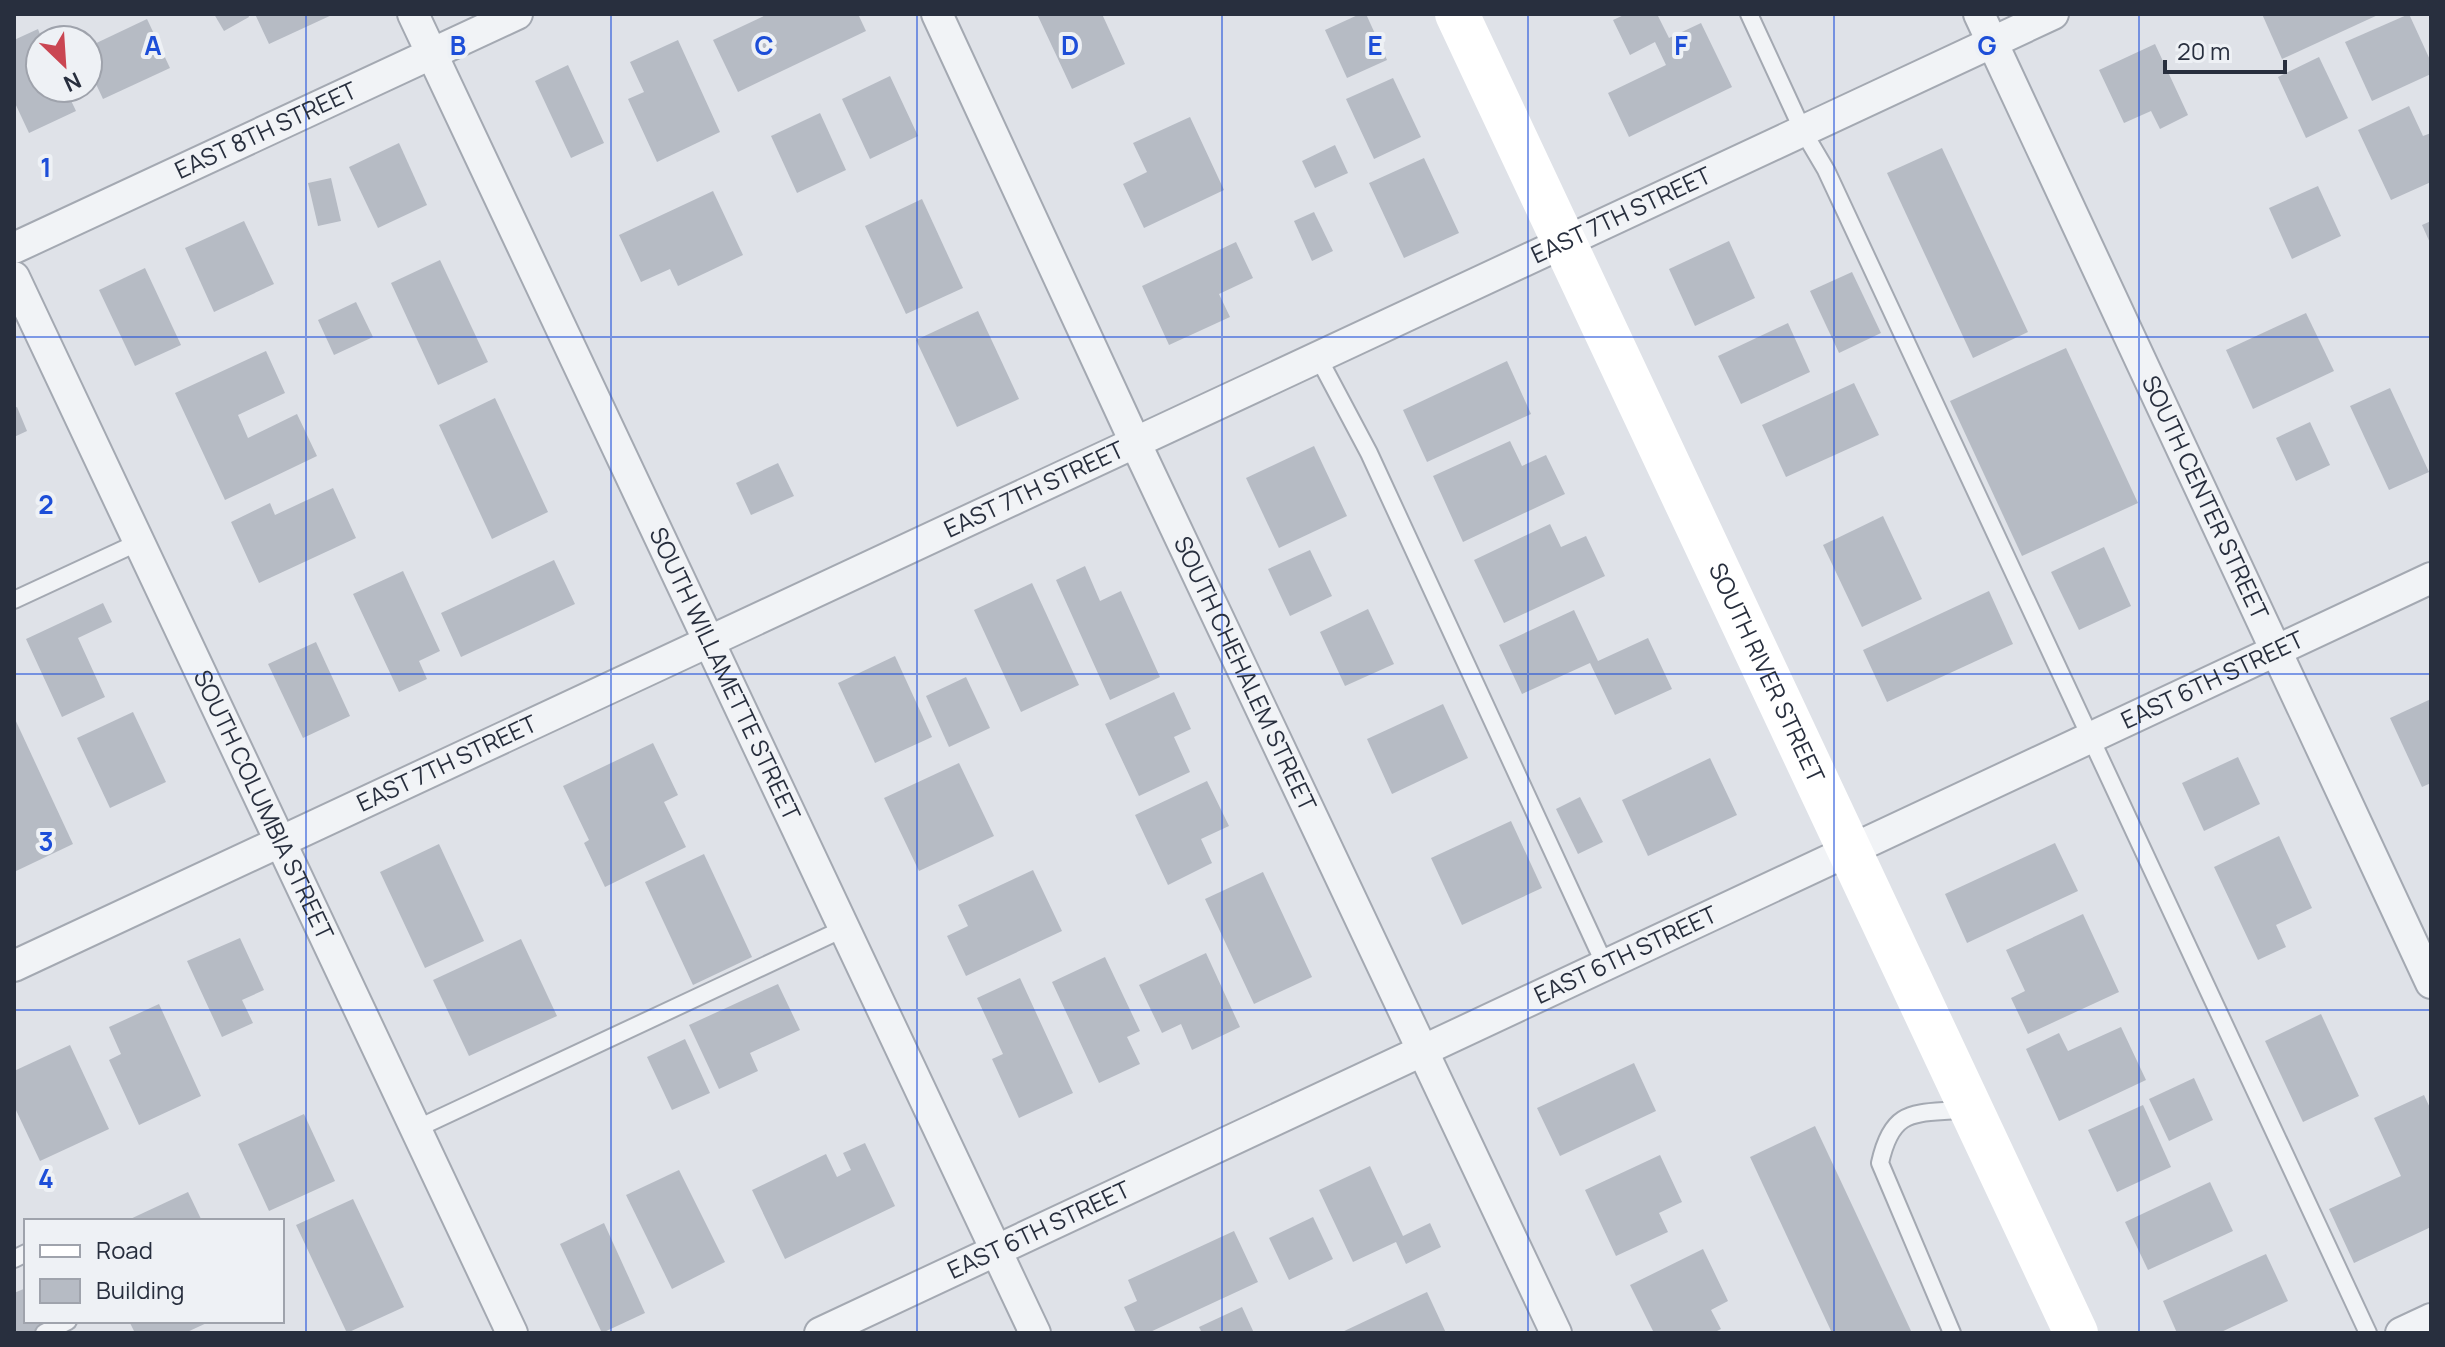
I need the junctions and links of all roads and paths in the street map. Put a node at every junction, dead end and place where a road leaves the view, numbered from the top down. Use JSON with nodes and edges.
{"nodes":[{"id":1,"x":413,"y":14,"type":"edge"},
{"id":2,"x":517,"y":14,"type":"edge"},
{"id":3,"x":937,"y":14,"type":"edge"},
{"id":4,"x":1457,"y":14,"type":"edge"},
{"id":5,"x":1749,"y":14,"type":"edge"},
{"id":6,"x":1979,"y":14,"type":"edge"},
{"id":7,"x":2053,"y":14,"type":"edge"},
{"id":8,"x":1992,"y":42,"type":"junction"},
{"id":9,"x":431,"y":54,"type":"junction"},
{"id":10,"x":1803,"y":131,"type":"junction"},
{"id":11,"x":1563,"y":243,"type":"junction"},
{"id":12,"x":14,"y":248,"type":"edge"},
{"id":13,"x":14,"y":277,"type":"edge"},
{"id":14,"x":1318,"y":357,"type":"junction"},
{"id":15,"x":1135,"y":442,"type":"junction"},
{"id":16,"x":139,"y":542,"type":"junction"},
{"id":17,"x":2431,"y":578,"type":"edge"},
{"id":18,"x":14,"y":600,"type":"edge"},
{"id":19,"x":710,"y":641,"type":"junction"},
{"id":20,"x":2276,"y":651,"type":"junction"},
{"id":21,"x":2091,"y":737,"type":"junction"},
{"id":22,"x":280,"y":842,"type":"junction"},
{"id":23,"x":1850,"y":850,"type":"junction"},
{"id":24,"x":845,"y":928,"type":"junction"},
{"id":25,"x":1605,"y":965,"type":"junction"},
{"id":26,"x":14,"y":966,"type":"edge"},
{"id":27,"x":2431,"y":983,"type":"edge"},
{"id":28,"x":1424,"y":1050,"type":"junction"},
{"id":29,"x":1971,"y":1108,"type":"junction"},
{"id":30,"x":416,"y":1129,"type":"junction"},
{"id":31,"x":997,"y":1250,"type":"junction"},
{"id":32,"x":2431,"y":1319,"type":"edge"},
{"id":33,"x":64,"y":1323,"type":"edge"},
{"id":34,"x":44,"y":1333,"type":"edge"},
{"id":35,"x":512,"y":1333,"type":"edge"},
{"id":36,"x":820,"y":1333,"type":"edge"},
{"id":37,"x":1035,"y":1333,"type":"edge"},
{"id":38,"x":1556,"y":1333,"type":"edge"},
{"id":39,"x":1952,"y":1333,"type":"edge"},
{"id":40,"x":2076,"y":1333,"type":"edge"},
{"id":41,"x":2368,"y":1333,"type":"edge"},
{"id":42,"x":2401,"y":1333,"type":"edge"}],
"edges":[{"from":1,"to":9,"type":"street","name":"SOUTH WILLAMETTE STREET"},
{"from":2,"to":9,"type":"street","name":"EAST 8TH STREET"},
{"from":3,"to":15,"type":"street","name":"SOUTH CHEHALEM STREET"},
{"from":4,"to":11,"type":"street","name":"SOUTH RIVER STREET"},
{"from":5,"to":10,"type":"lane"},
{"from":6,"to":8,"type":"street","name":"SOUTH CENTER STREET"},
{"from":7,"to":8,"type":"street","name":"EAST 7TH STREET"},
{"from":8,"to":10,"type":"street","name":"EAST 7TH STREET"},
{"from":8,"to":20,"type":"street","name":"SOUTH CENTER STREET"},
{"from":9,"to":12,"type":"street","name":"EAST 8TH STREET"},
{"from":9,"to":19,"type":"street","name":"SOUTH WILLAMETTE STREET"},
{"from":10,"to":11,"type":"street","name":"EAST 7TH STREET"},
{"from":10,"to":21,"type":"lane"},
{"from":11,"to":14,"type":"street","name":"EAST 7TH STREET"},
{"from":11,"to":23,"type":"street","name":"SOUTH RIVER STREET"},
{"from":13,"to":16,"type":"street","name":"SOUTH COLUMBIA STREET"},
{"from":14,"to":15,"type":"street","name":"EAST 7TH STREET"},
{"from":14,"to":25,"type":"lane"},
{"from":15,"to":19,"type":"street","name":"EAST 7TH STREET"},
{"from":15,"to":28,"type":"street","name":"SOUTH CHEHALEM STREET"},
{"from":16,"to":18,"type":"lane"},
{"from":16,"to":22,"type":"street","name":"SOUTH COLUMBIA STREET"},
{"from":17,"to":20,"type":"street","name":"EAST 6TH STREET"},
{"from":19,"to":22,"type":"street","name":"EAST 7TH STREET"},
{"from":19,"to":24,"type":"street","name":"SOUTH WILLAMETTE STREET"},
{"from":20,"to":21,"type":"street","name":"EAST 6TH STREET"},
{"from":20,"to":27,"type":"street","name":"SOUTH CENTER STREET"},
{"from":21,"to":23,"type":"street","name":"EAST 6TH STREET"},
{"from":21,"to":41,"type":"lane"},
{"from":22,"to":26,"type":"street","name":"EAST 7TH STREET"},
{"from":22,"to":30,"type":"street","name":"SOUTH COLUMBIA STREET"},
{"from":23,"to":25,"type":"street","name":"EAST 6TH STREET"},
{"from":23,"to":29,"type":"street","name":"SOUTH RIVER STREET"},
{"from":24,"to":30,"type":"lane"},
{"from":24,"to":31,"type":"street","name":"SOUTH WILLAMETTE STREET"},
{"from":25,"to":28,"type":"street","name":"EAST 6TH STREET"},
{"from":28,"to":31,"type":"street","name":"EAST 6TH STREET"},
{"from":28,"to":38,"type":"street","name":"SOUTH CHEHALEM STREET"},
{"from":29,"to":39,"type":"lane"},
{"from":29,"to":40,"type":"street","name":"SOUTH RIVER STREET"},
{"from":30,"to":35,"type":"street","name":"SOUTH COLUMBIA STREET"},
{"from":31,"to":36,"type":"street","name":"EAST 6TH STREET"},
{"from":31,"to":37,"type":"street","name":"SOUTH WILLAMETTE STREET"},
{"from":32,"to":42,"type":"street"},
{"from":33,"to":34,"type":"lane"}]}
